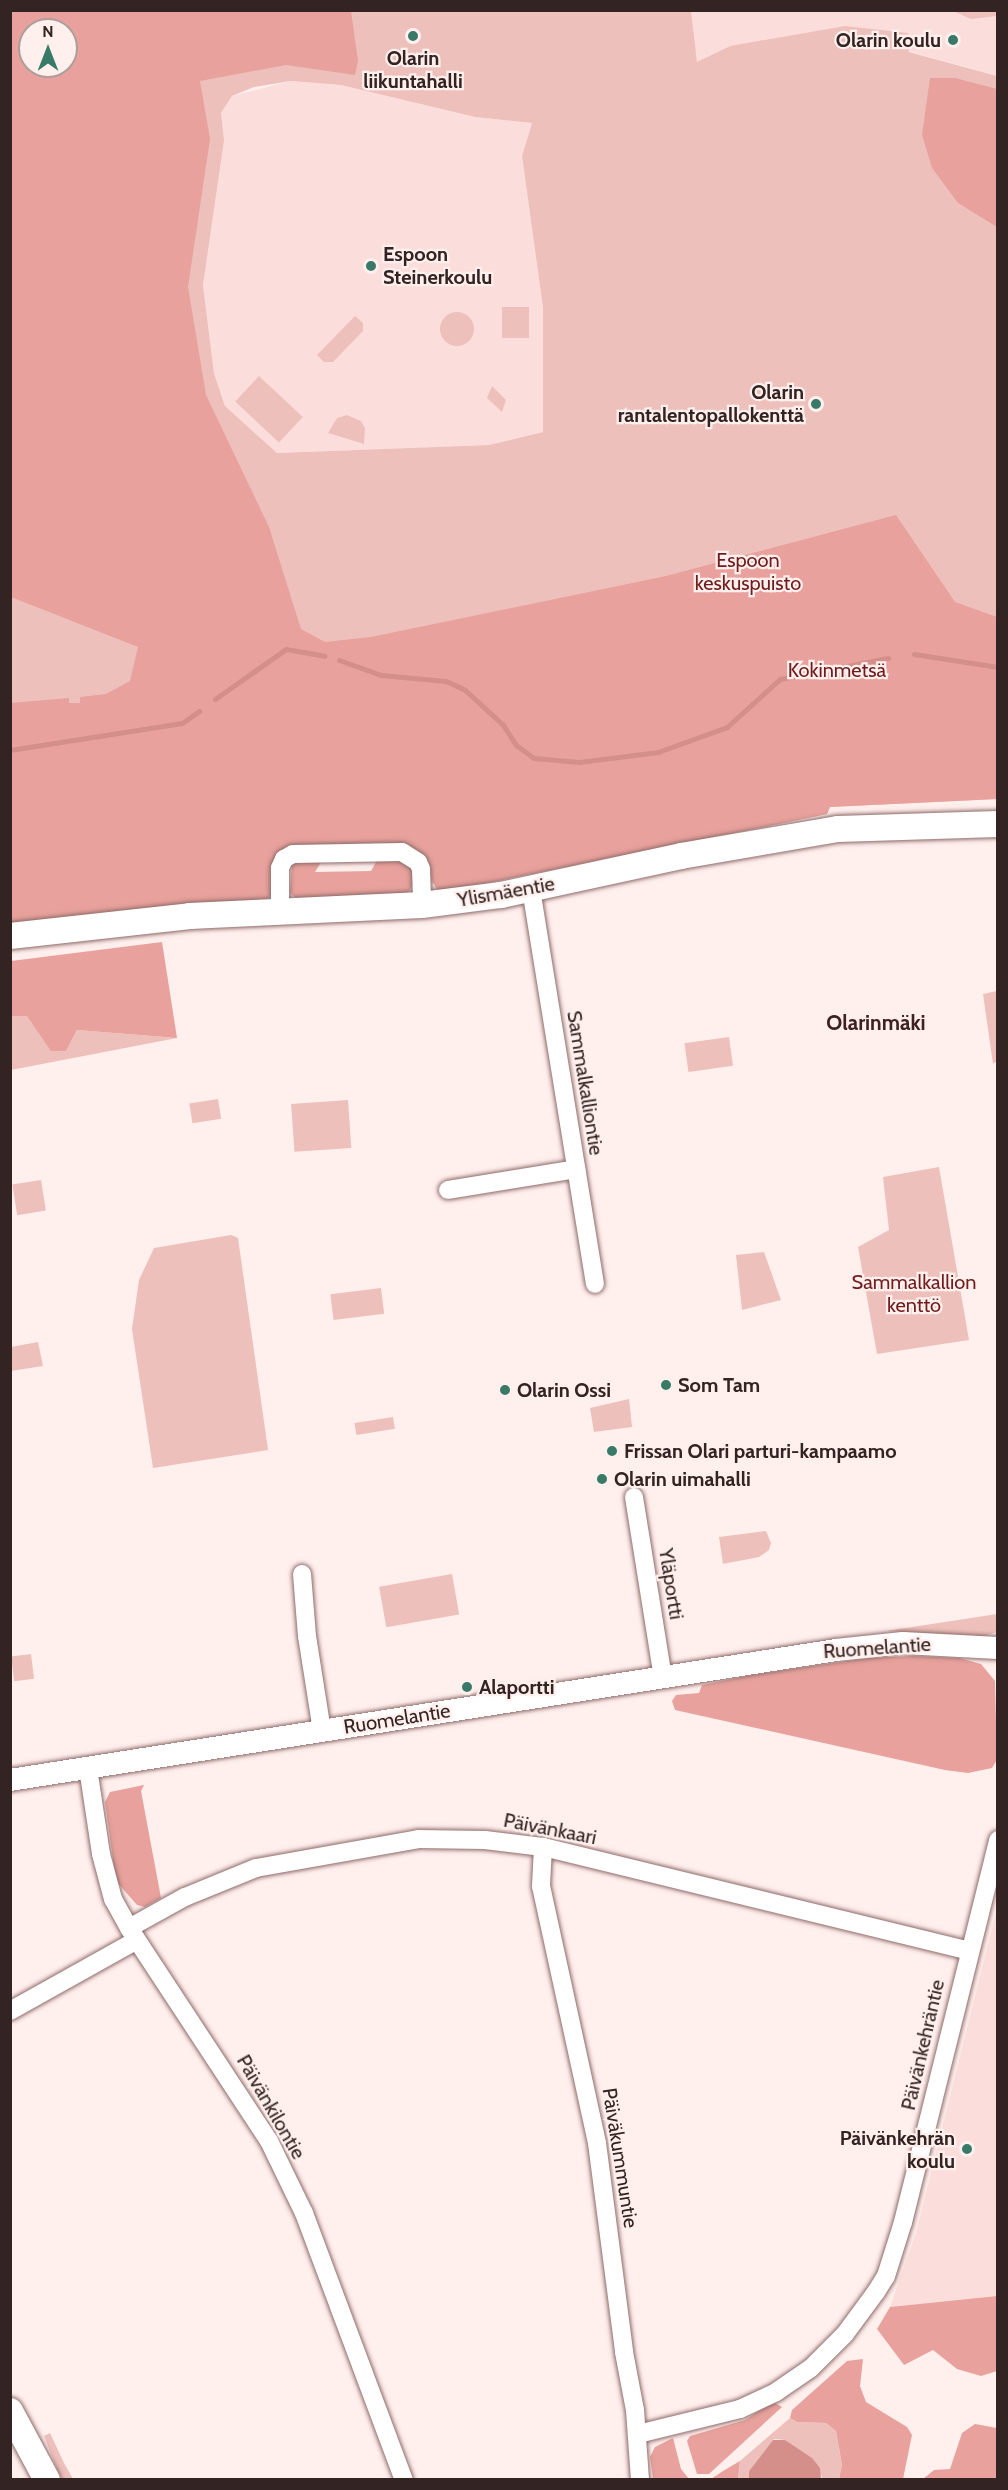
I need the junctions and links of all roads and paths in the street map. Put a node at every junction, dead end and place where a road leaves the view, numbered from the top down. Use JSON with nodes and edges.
{"nodes":[{"id":1,"x":998,"y":824,"type":"edge"},
{"id":2,"x":531,"y":889,"type":"junction"},
{"id":3,"x":422,"y":905,"type":"junction"},
{"id":4,"x":280,"y":912,"type":"junction"},
{"id":5,"x":10,"y":936,"type":"edge"},
{"id":6,"x":576,"y":1169,"type":"junction"},
{"id":7,"x":448,"y":1190,"type":"dead end"},
{"id":8,"x":595,"y":1284,"type":"dead end"},
{"id":9,"x":634,"y":1497,"type":"dead end"},
{"id":10,"x":302,"y":1574,"type":"dead end"},
{"id":11,"x":998,"y":1647,"type":"edge"},
{"id":12,"x":663,"y":1678,"type":"junction"},
{"id":13,"x":322,"y":1731,"type":"junction"},
{"id":14,"x":88,"y":1768,"type":"junction"},
{"id":15,"x":10,"y":1780,"type":"edge"},
{"id":16,"x":998,"y":1840,"type":"edge"},
{"id":17,"x":543,"y":1847,"type":"junction"},
{"id":18,"x":133,"y":1934,"type":"junction"},
{"id":19,"x":969,"y":1951,"type":"junction"},
{"id":20,"x":10,"y":2012,"type":"edge"},
{"id":21,"x":10,"y":2411,"type":"edge"},
{"id":22,"x":638,"y":2434,"type":"junction"},
{"id":23,"x":47,"y":2480,"type":"edge"},
{"id":24,"x":404,"y":2480,"type":"edge"},
{"id":25,"x":640,"y":2480,"type":"edge"}],
"edges":[{"from":1,"to":2,"type":"main road","name":"Ylismäentie"},
{"from":2,"to":3,"type":"main road","name":"Ylismäentie"},
{"from":2,"to":6,"type":"street","name":"Sammalkalliontie"},
{"from":3,"to":4,"type":"main road","name":"Ylismäentie"},
{"from":3,"to":4,"type":"street"},
{"from":4,"to":5,"type":"main road","name":"Ylismäentie"},
{"from":6,"to":7,"type":"street"},
{"from":6,"to":8,"type":"street","name":"Sammalkalliontie"},
{"from":9,"to":12,"type":"street","name":"Yläportti"},
{"from":10,"to":13,"type":"street"},
{"from":11,"to":12,"type":"street","name":"Ruomelantie"},
{"from":12,"to":13,"type":"street","name":"Ruomelantie"},
{"from":13,"to":14,"type":"street","name":"Ruomelantie"},
{"from":14,"to":15,"type":"street","name":"Ruomelantie"},
{"from":14,"to":18,"type":"street","name":"Päivänkilontie"},
{"from":16,"to":19,"type":"street","name":"Päivänkehräntie"},
{"from":17,"to":18,"type":"street","name":"Päivänkaari"},
{"from":17,"to":19,"type":"street","name":"Päivänkaari"},
{"from":17,"to":22,"type":"street","name":"Päiväkummuntie"},
{"from":18,"to":20,"type":"street","name":"Päivänkaari"},
{"from":18,"to":24,"type":"street","name":"Päivänkilontie"},
{"from":19,"to":22,"type":"street","name":"Päivänkehräntie"},
{"from":21,"to":23,"type":"main road"},
{"from":22,"to":25,"type":"street","name":"Päiväkummuntie"}]}
